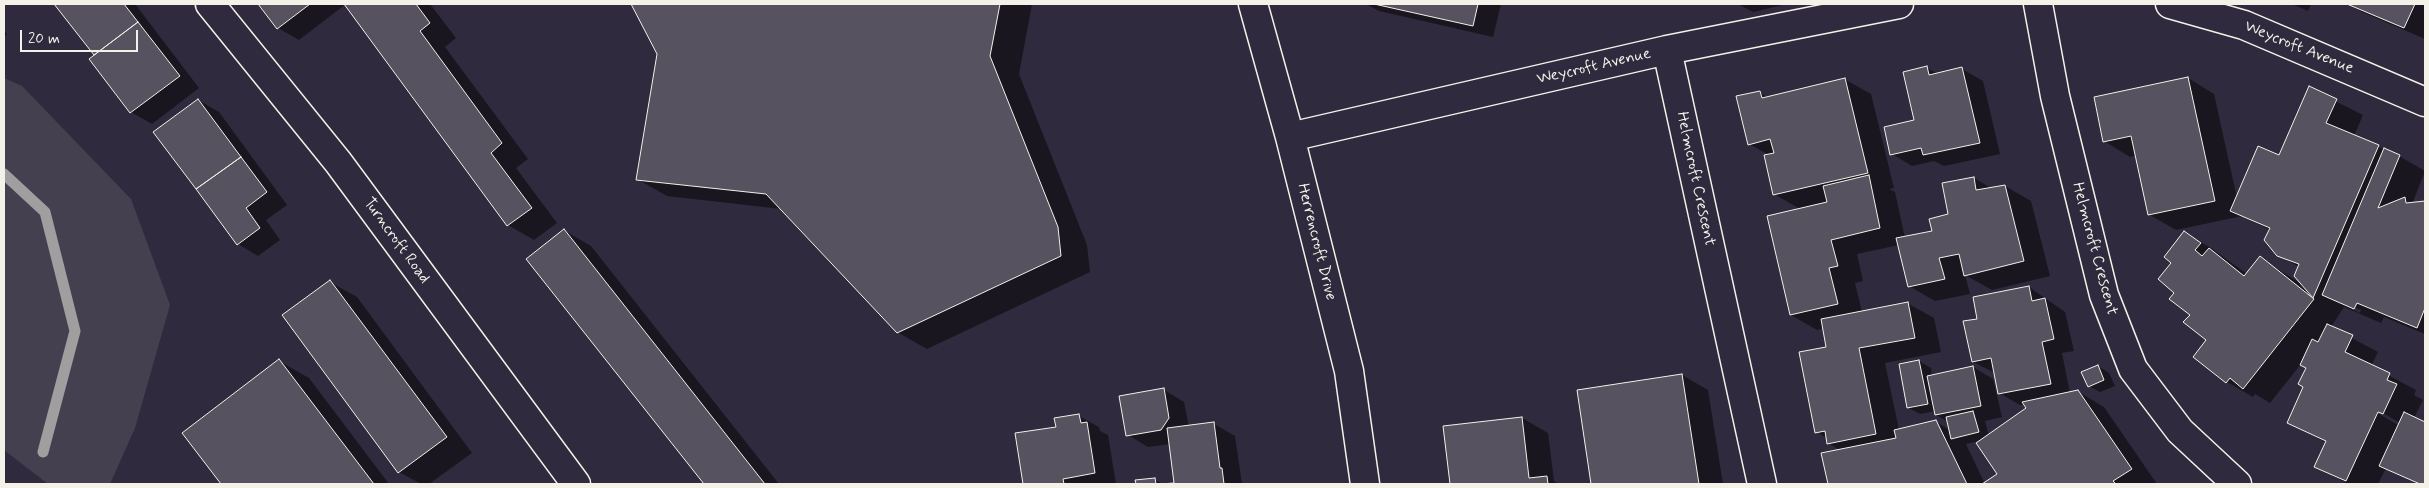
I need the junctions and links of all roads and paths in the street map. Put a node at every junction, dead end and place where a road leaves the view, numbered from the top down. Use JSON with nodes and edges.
{"nodes":[{"id":1,"x":210,"y":4,"type":"edge"},
{"id":2,"x":1253,"y":4,"type":"edge"},
{"id":3,"x":1899,"y":4,"type":"edge"},
{"id":4,"x":2038,"y":4,"type":"edge"},
{"id":5,"x":2170,"y":4,"type":"edge"},
{"id":6,"x":1667,"y":50,"type":"junction"},
{"id":7,"x":2425,"y":102,"type":"edge"},
{"id":8,"x":1290,"y":137,"type":"junction"},
{"id":9,"x":576,"y":484,"type":"edge"},
{"id":10,"x":1365,"y":484,"type":"edge"},
{"id":11,"x":1762,"y":484,"type":"edge"},
{"id":12,"x":2237,"y":484,"type":"edge"}],
"edges":[{"from":1,"to":9,"type":"street","name":"Turncroft Road"},
{"from":2,"to":8,"type":"street","name":"Herrencroft Drive"},
{"from":3,"to":6,"type":"street","name":"Weycroft Avenue"},
{"from":4,"to":12,"type":"street","name":"Helmcroft Crescent"},
{"from":5,"to":7,"type":"street","name":"Weycroft Avenue"},
{"from":6,"to":8,"type":"street","name":"Weycroft Avenue"},
{"from":6,"to":11,"type":"street","name":"Helmcroft Crescent"},
{"from":8,"to":10,"type":"street","name":"Herrencroft Drive"}]}
